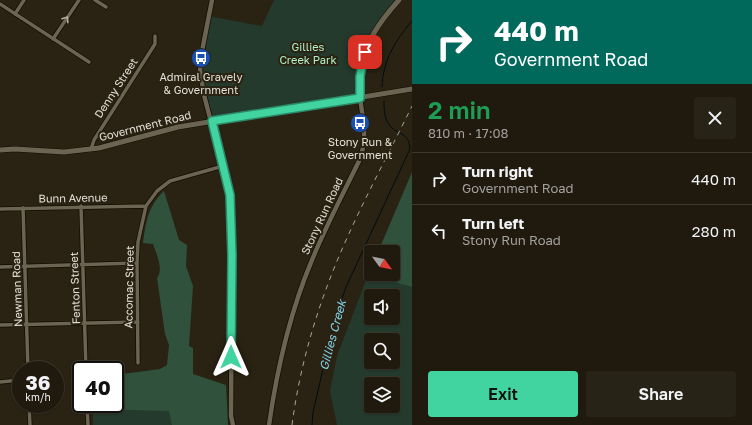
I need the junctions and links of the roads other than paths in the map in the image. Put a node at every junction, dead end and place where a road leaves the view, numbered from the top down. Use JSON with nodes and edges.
{"nodes":[{"id":1,"x":24,"y":0,"type":"edge"},
{"id":2,"x":79,"y":0,"type":"edge"},
{"id":3,"x":95,"y":0,"type":"edge"},
{"id":4,"x":212,"y":0,"type":"edge"},
{"id":5,"x":399,"y":0,"type":"edge"},
{"id":6,"x":0,"y":4,"type":"edge"},
{"id":7,"x":106,"y":7,"type":"dead end"},
{"id":8,"x":15,"y":14,"type":"junction"},
{"id":9,"x":155,"y":36,"type":"dead end"},
{"id":10,"x":53,"y":39,"type":"junction"},
{"id":11,"x":89,"y":62,"type":"dead end"},
{"id":12,"x":412,"y":89,"type":"edge"},
{"id":13,"x":360,"y":98,"type":"junction"},
{"id":14,"x":212,"y":121,"type":"junction"},
{"id":15,"x":91,"y":149,"type":"junction"},
{"id":16,"x":0,"y":150,"type":"edge"},
{"id":17,"x":223,"y":166,"type":"junction"},
{"id":18,"x":81,"y":206,"type":"junction"},
{"id":19,"x":146,"y":206,"type":"junction"},
{"id":20,"x":0,"y":208,"type":"edge"},
{"id":21,"x":23,"y":208,"type":"junction"},
{"id":22,"x":137,"y":263,"type":"junction"},
{"id":23,"x":83,"y":265,"type":"junction"},
{"id":24,"x":0,"y":267,"type":"edge"},
{"id":25,"x":25,"y":267,"type":"junction"},
{"id":26,"x":138,"y":322,"type":"junction"},
{"id":27,"x":84,"y":323,"type":"junction"},
{"id":28,"x":0,"y":325,"type":"edge"},
{"id":29,"x":27,"y":325,"type":"junction"},
{"id":30,"x":28,"y":361,"type":"edge"},
{"id":31,"x":86,"y":361,"type":"edge"},
{"id":32,"x":138,"y":363,"type":"dead end"},
{"id":33,"x":12,"y":381,"type":"edge"},
{"id":34,"x":0,"y":382,"type":"edge"},
{"id":35,"x":30,"y":413,"type":"edge"},
{"id":36,"x":87,"y":413,"type":"edge"},
{"id":37,"x":30,"y":425,"type":"edge"},
{"id":38,"x":88,"y":425,"type":"edge"},
{"id":39,"x":233,"y":425,"type":"edge"},
{"id":40,"x":269,"y":425,"type":"edge"}],
"edges":[{"from":1,"to":8,"type":"street"},
{"from":10,"to":2,"type":"street","one_way":true},
{"from":3,"to":7,"type":"street"},
{"from":4,"to":14,"type":"street"},
{"from":5,"to":13,"type":"main road","name":"Stony Run Road"},
{"from":6,"to":8,"type":"street"},
{"from":8,"to":10,"type":"street"},
{"from":9,"to":15,"type":"street","name":"Denny Street"},
{"from":10,"to":11,"type":"street"},
{"from":12,"to":13,"type":"main road","name":"Government Road"},
{"from":13,"to":14,"type":"main road","name":"Government Road"},
{"from":13,"to":40,"type":"street","name":"Stony Run Road"},
{"from":14,"to":15,"type":"main road","name":"Government Road"},
{"from":14,"to":17,"type":"street"},
{"from":15,"to":16,"type":"main road","name":"Government Road"},
{"from":17,"to":19,"type":"street","name":"Accomac Street"},
{"from":17,"to":39,"type":"street"},
{"from":18,"to":19,"type":"street","name":"Bunn Avenue"},
{"from":18,"to":21,"type":"street","name":"Bunn Avenue"},
{"from":18,"to":23,"type":"street","name":"Fenton Street"},
{"from":19,"to":22,"type":"street","name":"Accomac Street"},
{"from":20,"to":21,"type":"street","name":"Bunn Avenue"},
{"from":21,"to":25,"type":"street","name":"Newman Road"},
{"from":22,"to":23,"type":"street"},
{"from":22,"to":26,"type":"street","name":"Accomac Street"},
{"from":23,"to":25,"type":"street"},
{"from":23,"to":27,"type":"street","name":"Fenton Street"},
{"from":24,"to":25,"type":"street"},
{"from":25,"to":29,"type":"street","name":"Newman Road"},
{"from":26,"to":27,"type":"street"},
{"from":26,"to":32,"type":"street","name":"Accomac Street"},
{"from":27,"to":29,"type":"street"},
{"from":27,"to":31,"type":"street","name":"Fenton Street"},
{"from":28,"to":29,"type":"street"},
{"from":29,"to":30,"type":"street","name":"Newman Road"},
{"from":33,"to":34,"type":"street"},
{"from":35,"to":37,"type":"street"},
{"from":36,"to":38,"type":"street"}]}
